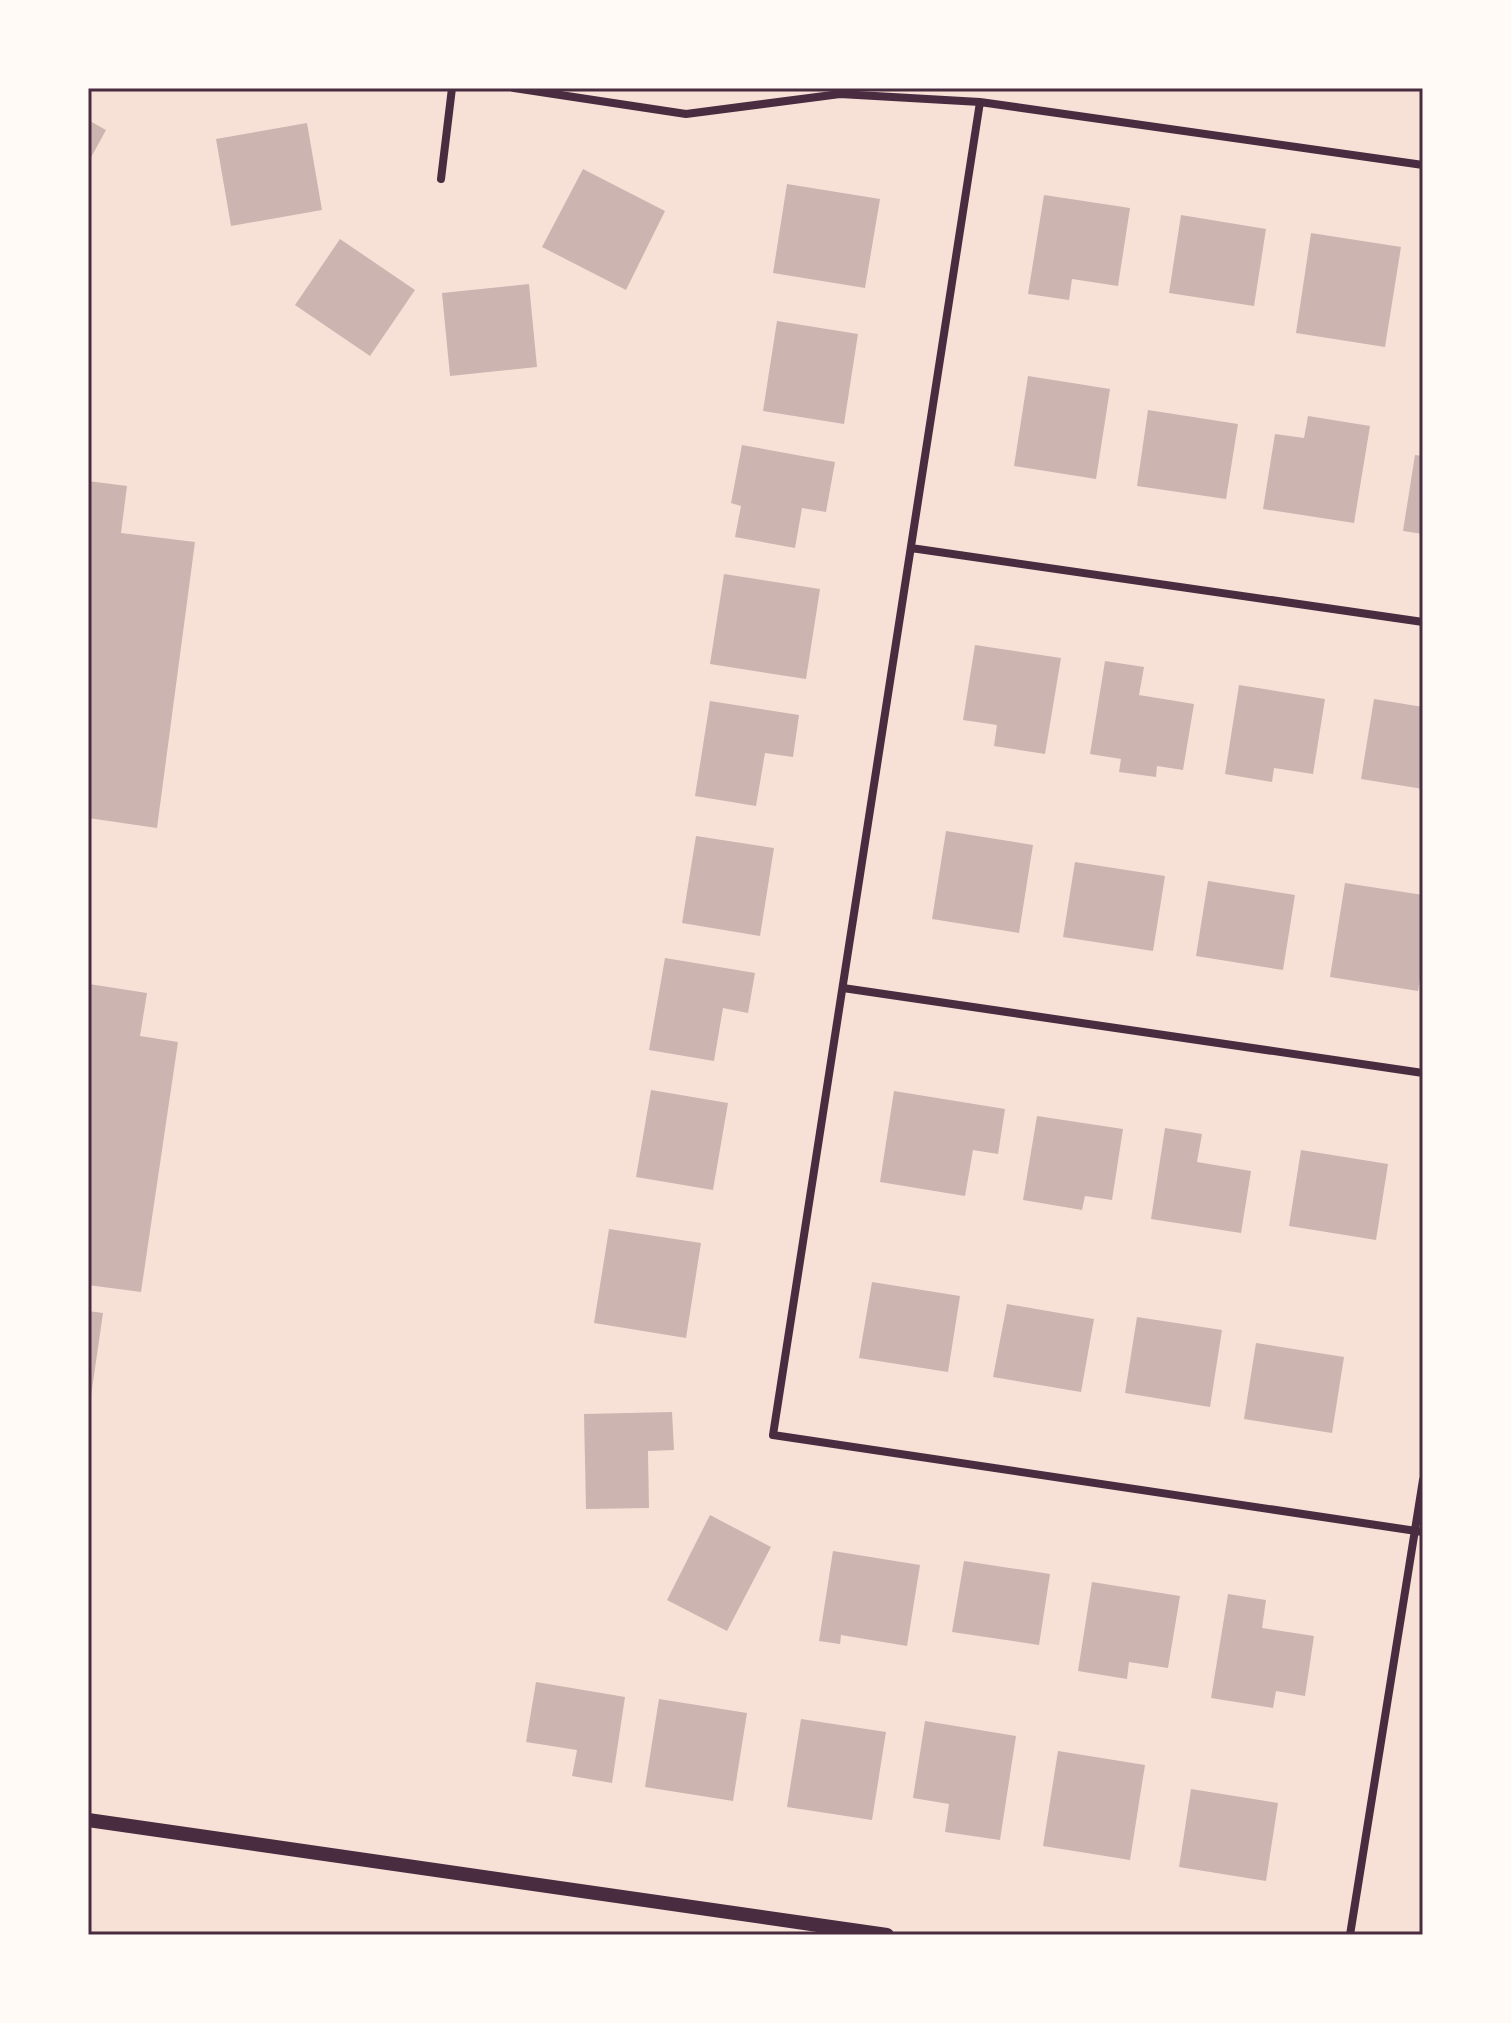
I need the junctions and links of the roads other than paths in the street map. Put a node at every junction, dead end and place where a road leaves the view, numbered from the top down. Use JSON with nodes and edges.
{"nodes":[{"id":1,"x":452,"y":88,"type":"edge"},
{"id":2,"x":514,"y":88,"type":"edge"},
{"id":3,"x":980,"y":102,"type":"junction"},
{"id":4,"x":1423,"y":165,"type":"edge"},
{"id":5,"x":441,"y":179,"type":"dead end"},
{"id":6,"x":911,"y":548,"type":"junction"},
{"id":7,"x":1423,"y":622,"type":"edge"},
{"id":8,"x":843,"y":988,"type":"junction"},
{"id":9,"x":1423,"y":1073,"type":"edge"},
{"id":10,"x":1423,"y":1480,"type":"edge"},
{"id":11,"x":1419,"y":1532,"type":"edge"},
{"id":12,"x":88,"y":1820,"type":"edge"},
{"id":13,"x":887,"y":1935,"type":"edge"},
{"id":14,"x":1350,"y":1935,"type":"edge"}],
"edges":[{"from":1,"to":5,"type":"street"},
{"from":2,"to":3,"type":"street"},
{"from":3,"to":4,"type":"street"},
{"from":3,"to":6,"type":"street"},
{"from":6,"to":7,"type":"street"},
{"from":6,"to":8,"type":"street"},
{"from":8,"to":9,"type":"street"},
{"from":8,"to":11,"type":"street"},
{"from":10,"to":11,"type":"street"},
{"from":11,"to":14,"type":"street"},
{"from":12,"to":13,"type":"street"}]}
